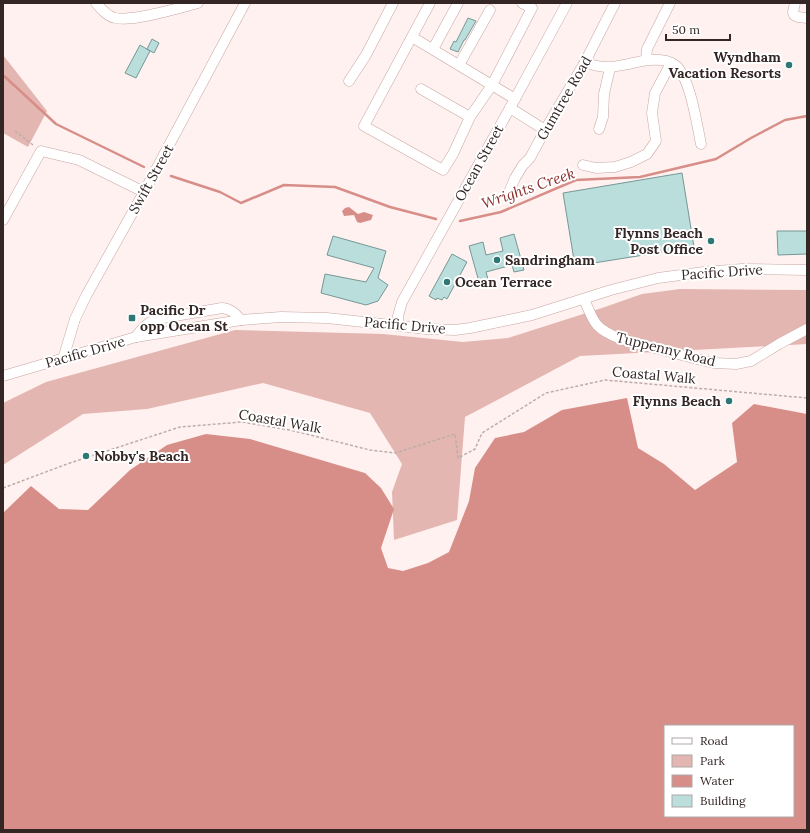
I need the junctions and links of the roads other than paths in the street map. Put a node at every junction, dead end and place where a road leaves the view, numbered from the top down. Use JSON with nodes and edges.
{"nodes":[{"id":1,"x":96,"y":3,"type":"edge"},
{"id":2,"x":198,"y":3,"type":"edge"},
{"id":3,"x":392,"y":3,"type":"edge"},
{"id":4,"x":430,"y":3,"type":"edge"},
{"id":5,"x":458,"y":3,"type":"edge"},
{"id":6,"x":522,"y":3,"type":"edge"},
{"id":7,"x":567,"y":3,"type":"edge"},
{"id":8,"x":615,"y":3,"type":"edge"},
{"id":9,"x":670,"y":3,"type":"edge"},
{"id":10,"x":795,"y":3,"type":"edge"},
{"id":11,"x":242,"y":4,"type":"edge"},
{"id":12,"x":490,"y":10,"type":"dead end"},
{"id":13,"x":807,"y":18,"type":"edge"},
{"id":14,"x":412,"y":37,"type":"junction"},
{"id":15,"x":433,"y":49,"type":"junction"},
{"id":16,"x":646,"y":60,"type":"junction"},
{"id":17,"x":585,"y":62,"type":"junction"},
{"id":18,"x":671,"y":64,"type":"junction"},
{"id":19,"x":459,"y":65,"type":"junction"},
{"id":20,"x":610,"y":68,"type":"junction"},
{"id":21,"x":349,"y":81,"type":"dead end"},
{"id":22,"x":492,"y":85,"type":"junction"},
{"id":23,"x":421,"y":89,"type":"dead end"},
{"id":24,"x":512,"y":104,"type":"junction"},
{"id":25,"x":470,"y":117,"type":"junction"},
{"id":26,"x":598,"y":129,"type":"dead end"},
{"id":27,"x":545,"y":130,"type":"junction"},
{"id":28,"x":701,"y":144,"type":"dead end"},
{"id":29,"x":583,"y":165,"type":"dead end"},
{"id":30,"x":510,"y":190,"type":"dead end"},
{"id":31,"x":144,"y":192,"type":"junction"},
{"id":32,"x":3,"y":220,"type":"edge"},
{"id":33,"x":807,"y":270,"type":"edge"},
{"id":34,"x":584,"y":299,"type":"junction"},
{"id":35,"x":241,"y":320,"type":"junction"},
{"id":36,"x":398,"y":325,"type":"junction"},
{"id":37,"x":807,"y":329,"type":"edge"},
{"id":38,"x":136,"y":337,"type":"junction"},
{"id":39,"x":63,"y":358,"type":"junction"},
{"id":40,"x":3,"y":376,"type":"edge"}],
"edges":[{"from":1,"to":2,"type":"street"},
{"from":3,"to":21,"type":"street"},
{"from":4,"to":14,"type":"street"},
{"from":5,"to":15,"type":"street"},
{"from":6,"to":22,"type":"street"},
{"from":7,"to":24,"type":"street","name":"Ocean Street"},
{"from":8,"to":17,"type":"street","name":"Gumtree Road"},
{"from":9,"to":16,"type":"street"},
{"from":10,"to":13,"type":"street"},
{"from":11,"to":31,"type":"street","name":"Swift Street"},
{"from":12,"to":19,"type":"street"},
{"from":14,"to":15,"type":"street"},
{"from":14,"to":25,"type":"street"},
{"from":15,"to":19,"type":"street"},
{"from":16,"to":18,"type":"street"},
{"from":16,"to":20,"type":"street"},
{"from":17,"to":20,"type":"street"},
{"from":17,"to":27,"type":"street","name":"Gumtree Road"},
{"from":18,"to":28,"type":"street"},
{"from":18,"to":29,"type":"street"},
{"from":19,"to":22,"type":"street"},
{"from":20,"to":26,"type":"street"},
{"from":22,"to":24,"type":"street"},
{"from":22,"to":25,"type":"street"},
{"from":23,"to":25,"type":"street"},
{"from":24,"to":27,"type":"street"},
{"from":24,"to":36,"type":"street","name":"Ocean Street"},
{"from":27,"to":30,"type":"street","name":"Gumtree Road"},
{"from":31,"to":32,"type":"street"},
{"from":31,"to":39,"type":"street","name":"Swift Street"},
{"from":33,"to":34,"type":"street","name":"Pacific Drive"},
{"from":34,"to":36,"type":"street","name":"Pacific Drive"},
{"from":34,"to":37,"type":"street","name":"Tuppenny Road"},
{"from":35,"to":36,"type":"street","name":"Pacific Drive"},
{"from":35,"to":38,"type":"street","name":"Pacific Drive"},
{"from":35,"to":38,"type":"street"},
{"from":38,"to":39,"type":"street","name":"Pacific Drive"},
{"from":39,"to":40,"type":"street","name":"Pacific Drive"}]}
